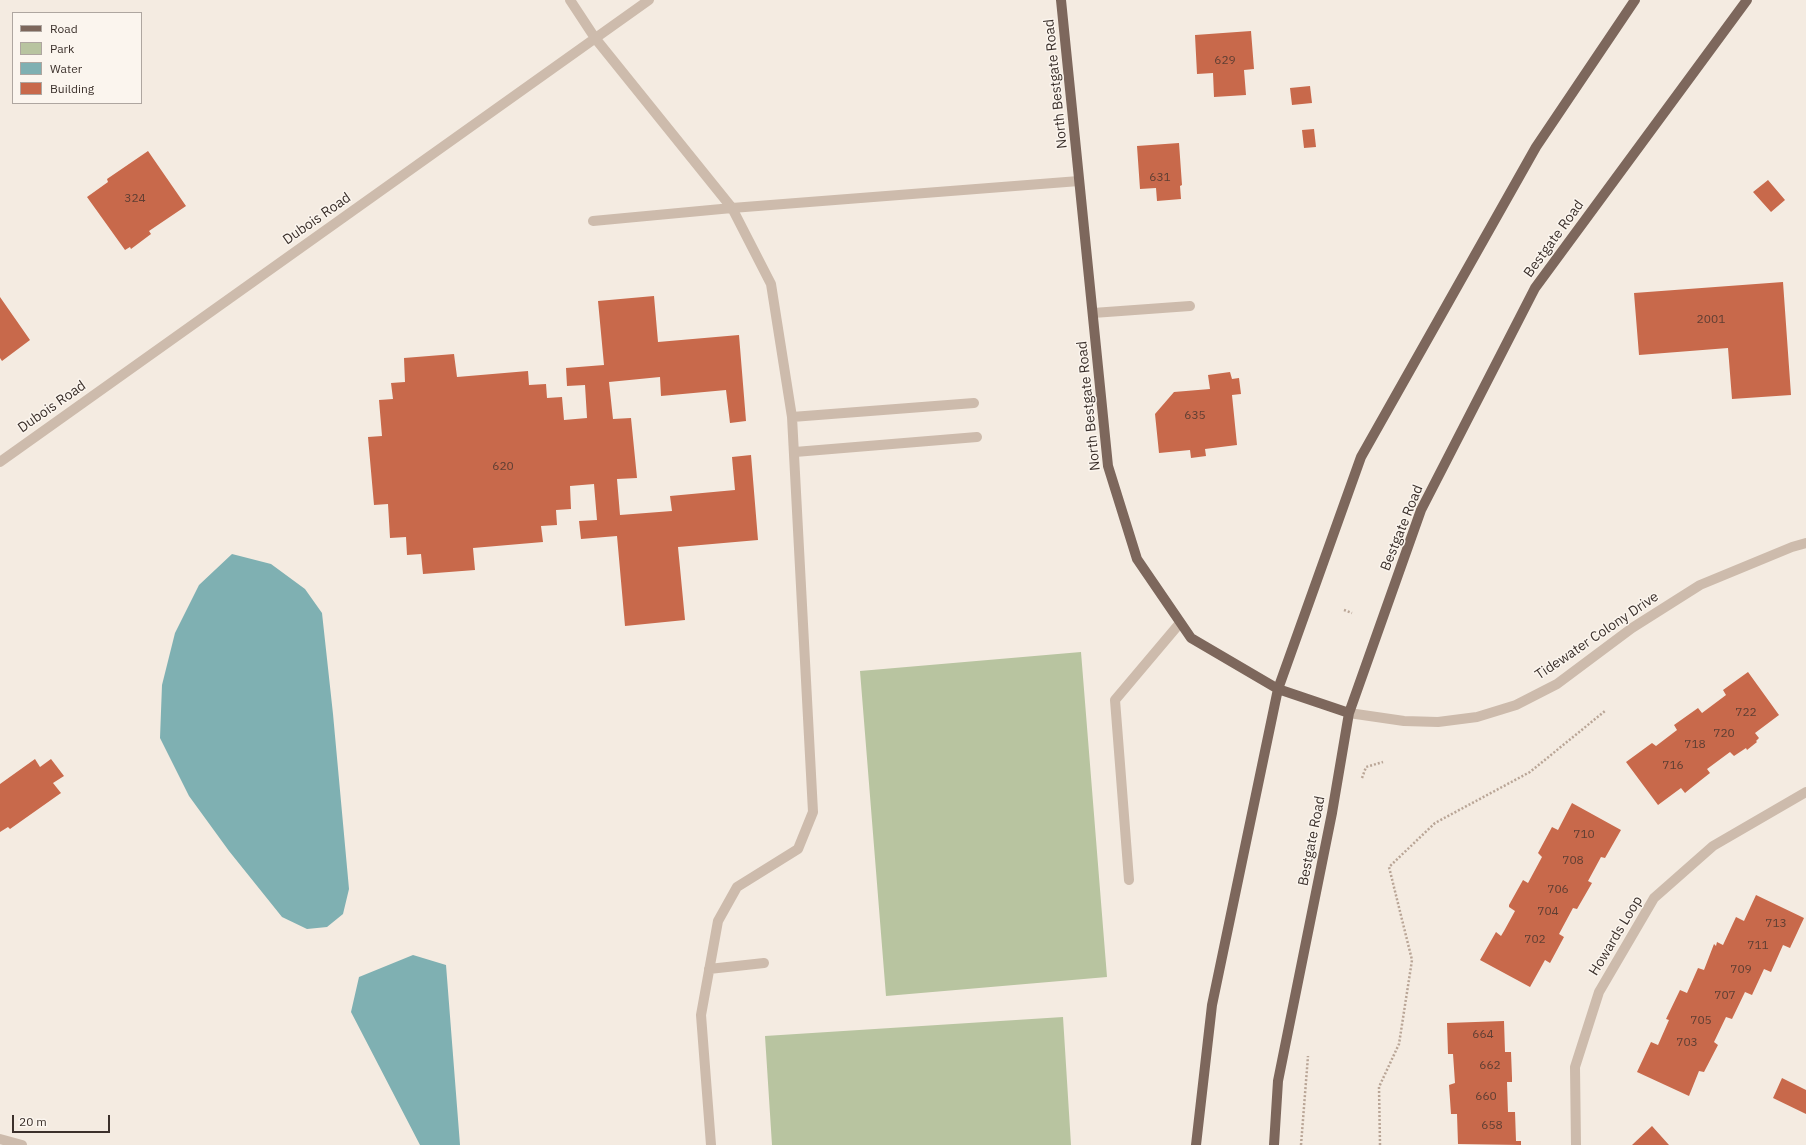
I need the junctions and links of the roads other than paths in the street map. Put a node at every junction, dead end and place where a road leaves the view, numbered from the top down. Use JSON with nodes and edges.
{"nodes":[{"id":1,"x":570,"y":0,"type":"edge"},
{"id":2,"x":649,"y":0,"type":"edge"},
{"id":3,"x":1061,"y":0,"type":"edge"},
{"id":4,"x":1635,"y":0,"type":"edge"},
{"id":5,"x":1747,"y":0,"type":"edge"},
{"id":6,"x":595,"y":38,"type":"junction"},
{"id":7,"x":1079,"y":181,"type":"junction"},
{"id":8,"x":732,"y":208,"type":"junction"},
{"id":9,"x":593,"y":221,"type":"dead end"},
{"id":10,"x":1190,"y":306,"type":"dead end"},
{"id":11,"x":1093,"y":313,"type":"junction"},
{"id":12,"x":974,"y":403,"type":"dead end"},
{"id":13,"x":792,"y":417,"type":"junction"},
{"id":14,"x":976,"y":437,"type":"dead end"},
{"id":15,"x":795,"y":452,"type":"junction"},
{"id":16,"x":0,"y":462,"type":"edge"},
{"id":17,"x":1806,"y":543,"type":"edge"},
{"id":18,"x":1180,"y":623,"type":"junction"},
{"id":19,"x":1278,"y":688,"type":"junction"},
{"id":20,"x":1349,"y":713,"type":"junction"},
{"id":21,"x":1806,"y":792,"type":"edge"},
{"id":22,"x":1128,"y":880,"type":"dead end"},
{"id":23,"x":764,"y":963,"type":"dead end"},
{"id":24,"x":709,"y":969,"type":"junction"},
{"id":25,"x":0,"y":1139,"type":"edge"},
{"id":26,"x":22,"y":1145,"type":"edge"},
{"id":27,"x":711,"y":1145,"type":"edge"},
{"id":28,"x":1196,"y":1145,"type":"edge"},
{"id":29,"x":1274,"y":1145,"type":"edge"},
{"id":30,"x":1576,"y":1145,"type":"edge"}],
"edges":[{"from":1,"to":6,"type":"street"},
{"from":2,"to":6,"type":"street","name":"Dubois Road"},
{"from":3,"to":7,"type":"main road","name":"North Bestgate Road"},
{"from":4,"to":19,"type":"main road"},
{"from":5,"to":20,"type":"main road","name":"Bestgate Road"},
{"from":6,"to":8,"type":"street"},
{"from":6,"to":16,"type":"street","name":"Dubois Road"},
{"from":7,"to":8,"type":"street"},
{"from":7,"to":11,"type":"main road","name":"North Bestgate Road"},
{"from":8,"to":9,"type":"street"},
{"from":8,"to":13,"type":"street"},
{"from":10,"to":11,"type":"street"},
{"from":11,"to":18,"type":"main road","name":"North Bestgate Road"},
{"from":12,"to":13,"type":"street"},
{"from":13,"to":15,"type":"street"},
{"from":14,"to":15,"type":"street"},
{"from":15,"to":24,"type":"street"},
{"from":17,"to":20,"type":"street","name":"Tidewater Colony Drive"},
{"from":18,"to":19,"type":"main road","name":"North Bestgate Road"},
{"from":18,"to":22,"type":"street"},
{"from":19,"to":20,"type":"main road","name":"North Bestgate Road"},
{"from":19,"to":28,"type":"main road"},
{"from":20,"to":29,"type":"main road","name":"Bestgate Road"},
{"from":21,"to":30,"type":"street","name":"Howards Loop"},
{"from":23,"to":24,"type":"street"},
{"from":24,"to":27,"type":"street"},
{"from":25,"to":26,"type":"street"}]}
